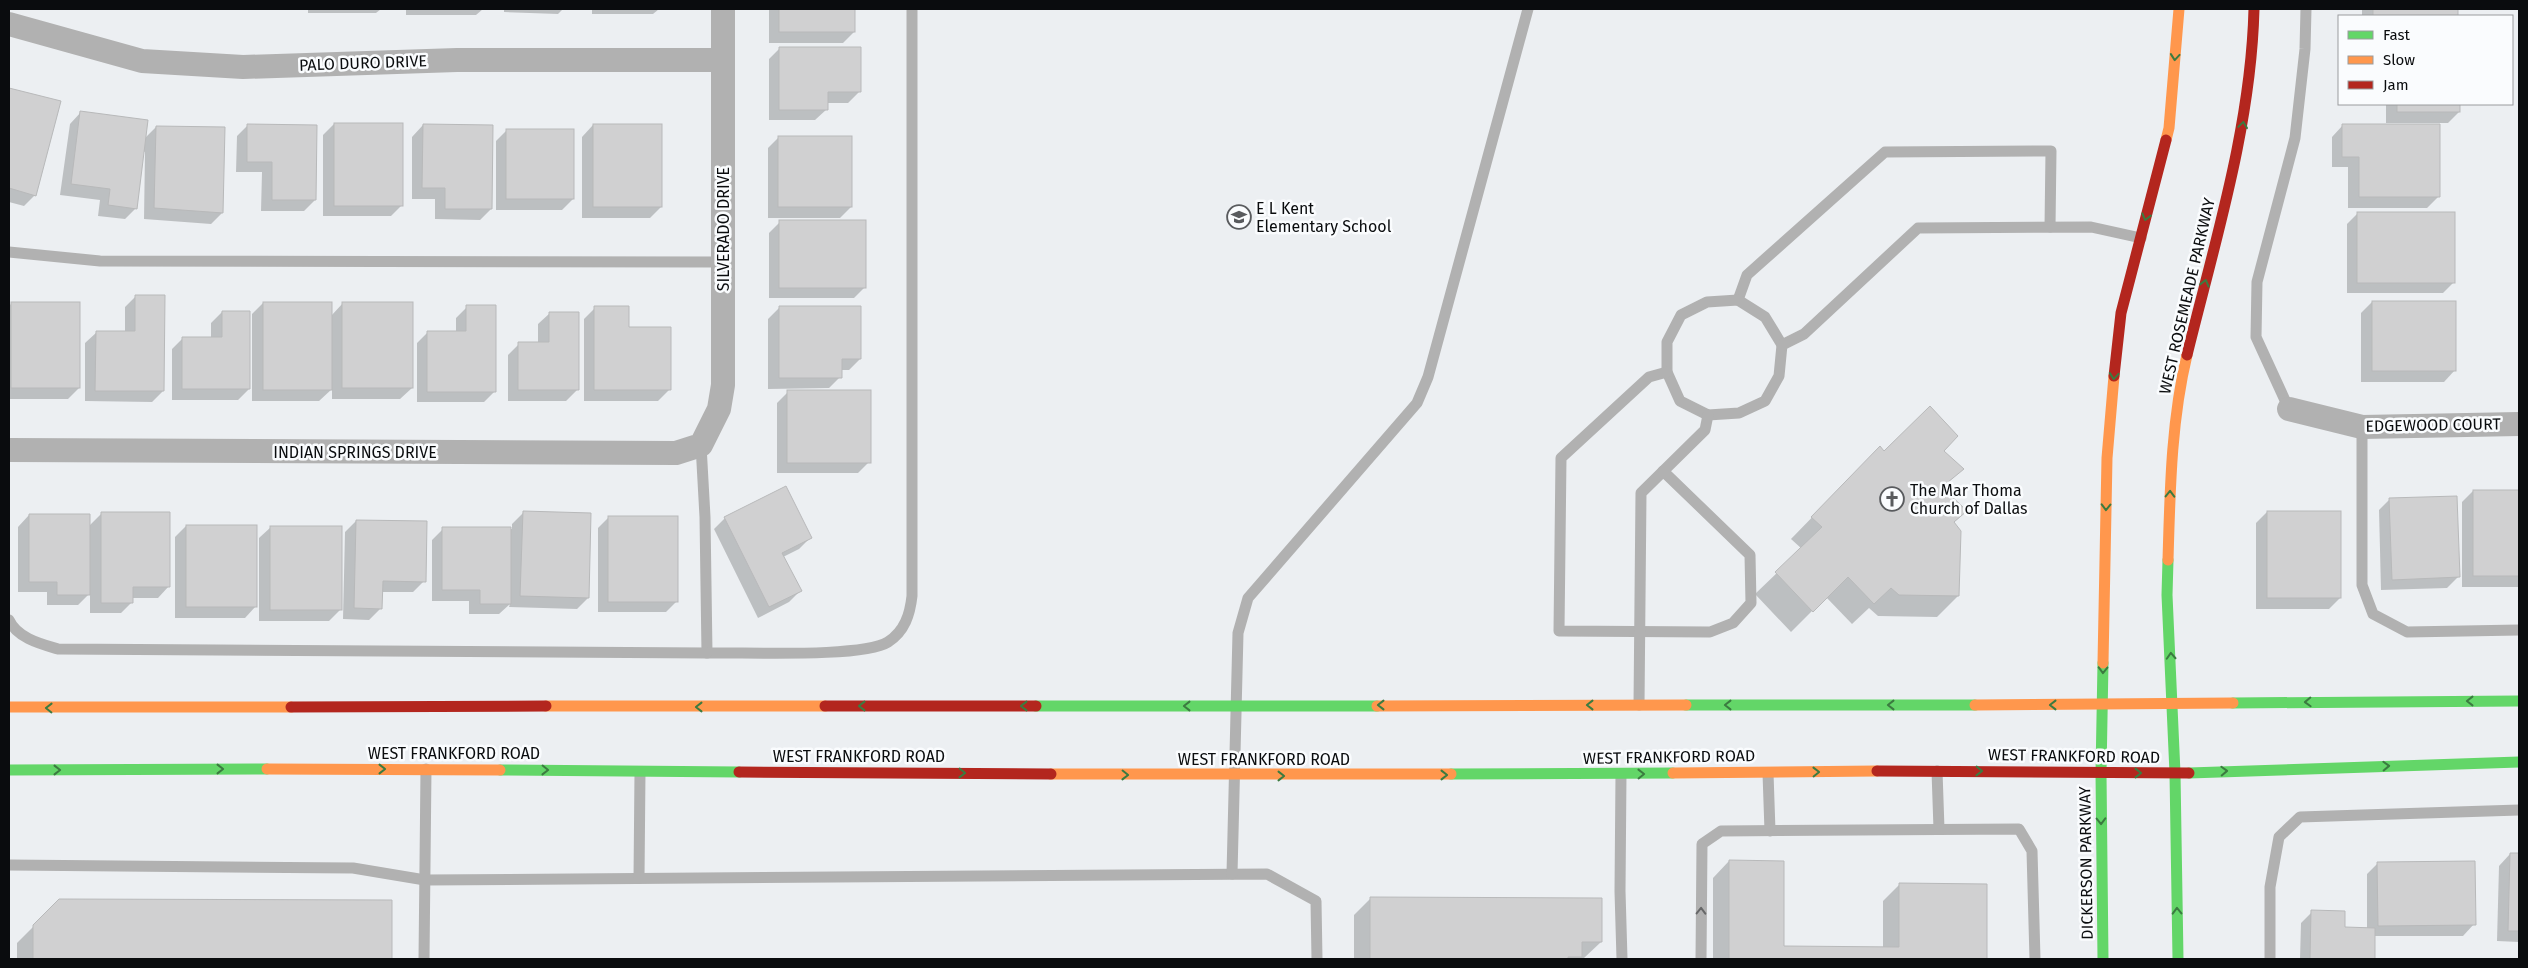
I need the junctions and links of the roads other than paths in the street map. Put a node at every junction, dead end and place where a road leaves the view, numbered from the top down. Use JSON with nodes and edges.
{"nodes":[{"id":1,"x":723,"y":9,"type":"edge"},
{"id":2,"x":912,"y":9,"type":"edge"},
{"id":3,"x":1528,"y":9,"type":"edge"},
{"id":4,"x":2179,"y":9,"type":"edge"},
{"id":5,"x":2254,"y":9,"type":"edge"},
{"id":6,"x":2306,"y":9,"type":"edge"},
{"id":7,"x":9,"y":24,"type":"edge"},
{"id":8,"x":723,"y":60,"type":"junction"},
{"id":9,"x":2050,"y":227,"type":"junction"},
{"id":10,"x":2141,"y":238,"type":"junction"},
{"id":11,"x":9,"y":252,"type":"edge"},
{"id":12,"x":723,"y":262,"type":"junction"},
{"id":13,"x":1738,"y":300,"type":"junction"},
{"id":14,"x":1782,"y":345,"type":"junction"},
{"id":15,"x":1667,"y":372,"type":"junction"},
{"id":16,"x":2290,"y":409,"type":"joint"},
{"id":17,"x":1708,"y":415,"type":"junction"},
{"id":18,"x":2519,"y":424,"type":"edge"},
{"id":19,"x":2362,"y":427,"type":"junction"},
{"id":20,"x":700,"y":445,"type":"junction"},
{"id":21,"x":9,"y":450,"type":"edge"},
{"id":22,"x":1663,"y":471,"type":"junction"},
{"id":23,"x":9,"y":620,"type":"edge"},
{"id":24,"x":2519,"y":630,"type":"edge"},
{"id":25,"x":1640,"y":632,"type":"junction"},
{"id":26,"x":708,"y":653,"type":"junction"},
{"id":27,"x":2519,"y":701,"type":"edge"},
{"id":28,"x":2173,"y":705,"type":"junction"},
{"id":29,"x":1235,"y":706,"type":"junction"},
{"id":30,"x":1639,"y":706,"type":"junction"},
{"id":31,"x":2102,"y":706,"type":"junction"},
{"id":32,"x":9,"y":707,"type":"edge"},
{"id":33,"x":2519,"y":762,"type":"edge"},
{"id":34,"x":426,"y":769,"type":"junction"},
{"id":35,"x":9,"y":770,"type":"edge"},
{"id":36,"x":1937,"y":771,"type":"junction"},
{"id":37,"x":640,"y":772,"type":"junction"},
{"id":38,"x":1768,"y":772,"type":"junction"},
{"id":39,"x":2101,"y":772,"type":"junction"},
{"id":40,"x":2175,"y":773,"type":"junction"},
{"id":41,"x":1621,"y":774,"type":"junction"},
{"id":42,"x":1232,"y":776,"type":"junction"},
{"id":43,"x":2519,"y":810,"type":"edge"},
{"id":44,"x":1939,"y":829,"type":"junction"},
{"id":45,"x":1770,"y":831,"type":"junction"},
{"id":46,"x":9,"y":865,"type":"edge"},
{"id":47,"x":1232,"y":874,"type":"junction"},
{"id":48,"x":639,"y":878,"type":"junction"},
{"id":49,"x":425,"y":880,"type":"junction"},
{"id":50,"x":424,"y":959,"type":"edge"},
{"id":51,"x":1317,"y":959,"type":"edge"},
{"id":52,"x":1622,"y":959,"type":"edge"},
{"id":53,"x":1700,"y":959,"type":"edge"},
{"id":54,"x":2034,"y":959,"type":"edge"},
{"id":55,"x":2103,"y":959,"type":"edge"},
{"id":56,"x":2178,"y":959,"type":"edge"},
{"id":57,"x":2270,"y":959,"type":"edge"}],
"edges":[{"from":1,"to":8,"type":"street","name":"SILVERADO DRIVE"},
{"from":2,"to":26,"type":"lane"},
{"from":3,"to":29,"type":"lane"},
{"from":4,"to":10,"type":"main road","one_way":true},
{"from":28,"to":5,"type":"main road","name":"WEST ROSEMEADE PARKWAY","one_way":true},
{"from":6,"to":16,"type":"lane"},
{"from":7,"to":8,"type":"street","name":"PALO DURO DRIVE"},
{"from":8,"to":12,"type":"street","name":"SILVERADO DRIVE"},
{"from":9,"to":10,"type":"lane"},
{"from":9,"to":13,"type":"lane"},
{"from":9,"to":14,"type":"lane"},
{"from":10,"to":31,"type":"main road","one_way":true},
{"from":11,"to":12,"type":"lane"},
{"from":12,"to":20,"type":"street","name":"SILVERADO DRIVE"},
{"from":13,"to":14,"type":"lane"},
{"from":13,"to":15,"type":"lane"},
{"from":14,"to":17,"type":"lane"},
{"from":15,"to":17,"type":"lane"},
{"from":15,"to":25,"type":"lane"},
{"from":16,"to":19,"type":"street","name":"EDGEWOOD COURT"},
{"from":17,"to":22,"type":"lane"},
{"from":18,"to":19,"type":"street","name":"EDGEWOOD COURT"},
{"from":19,"to":24,"type":"lane"},
{"from":20,"to":21,"type":"street","name":"INDIAN SPRINGS DRIVE"},
{"from":20,"to":26,"type":"lane"},
{"from":22,"to":25,"type":"lane"},
{"from":22,"to":25,"type":"lane"},
{"from":23,"to":26,"type":"lane"},
{"from":25,"to":30,"type":"lane"},
{"from":27,"to":28,"type":"main road","one_way":true},
{"from":28,"to":31,"type":"main road"},
{"from":28,"to":40,"type":"main road","name":"WEST ROSEMEADE PARKWAY"},
{"from":30,"to":29,"type":"main road","one_way":true},
{"from":29,"to":32,"type":"main road","one_way":true},
{"from":29,"to":42,"type":"lane"},
{"from":31,"to":30,"type":"main road","one_way":true},
{"from":31,"to":39,"type":"main road","name":"DICKERSON PARKWAY"},
{"from":40,"to":33,"type":"main road","name":"WEST FRANKFORD ROAD","one_way":true},
{"from":35,"to":34,"type":"main road","name":"WEST FRANKFORD ROAD","one_way":true},
{"from":34,"to":37,"type":"main road","name":"WEST FRANKFORD ROAD","one_way":true},
{"from":34,"to":49,"type":"lane"},
{"from":38,"to":36,"type":"main road","name":"WEST FRANKFORD ROAD","one_way":true},
{"from":36,"to":39,"type":"main road","name":"WEST FRANKFORD ROAD","one_way":true},
{"from":36,"to":44,"type":"lane"},
{"from":37,"to":42,"type":"main road","name":"WEST FRANKFORD ROAD","one_way":true},
{"from":37,"to":48,"type":"lane"},
{"from":41,"to":38,"type":"main road","name":"WEST FRANKFORD ROAD","one_way":true},
{"from":38,"to":45,"type":"lane"},
{"from":39,"to":40,"type":"main road","name":"WEST FRANKFORD ROAD","one_way":true},
{"from":39,"to":55,"type":"main road","name":"DICKERSON PARKWAY","one_way":true},
{"from":56,"to":40,"type":"main road","one_way":true},
{"from":42,"to":41,"type":"main road","name":"WEST FRANKFORD ROAD","one_way":true},
{"from":41,"to":52,"type":"lane"},
{"from":42,"to":47,"type":"lane"},
{"from":43,"to":57,"type":"lane"},
{"from":44,"to":45,"type":"lane"},
{"from":44,"to":54,"type":"lane"},
{"from":53,"to":45,"type":"lane","one_way":true},
{"from":46,"to":49,"type":"lane"},
{"from":47,"to":48,"type":"lane"},
{"from":47,"to":51,"type":"lane"},
{"from":48,"to":49,"type":"lane"},
{"from":49,"to":50,"type":"lane"}]}
